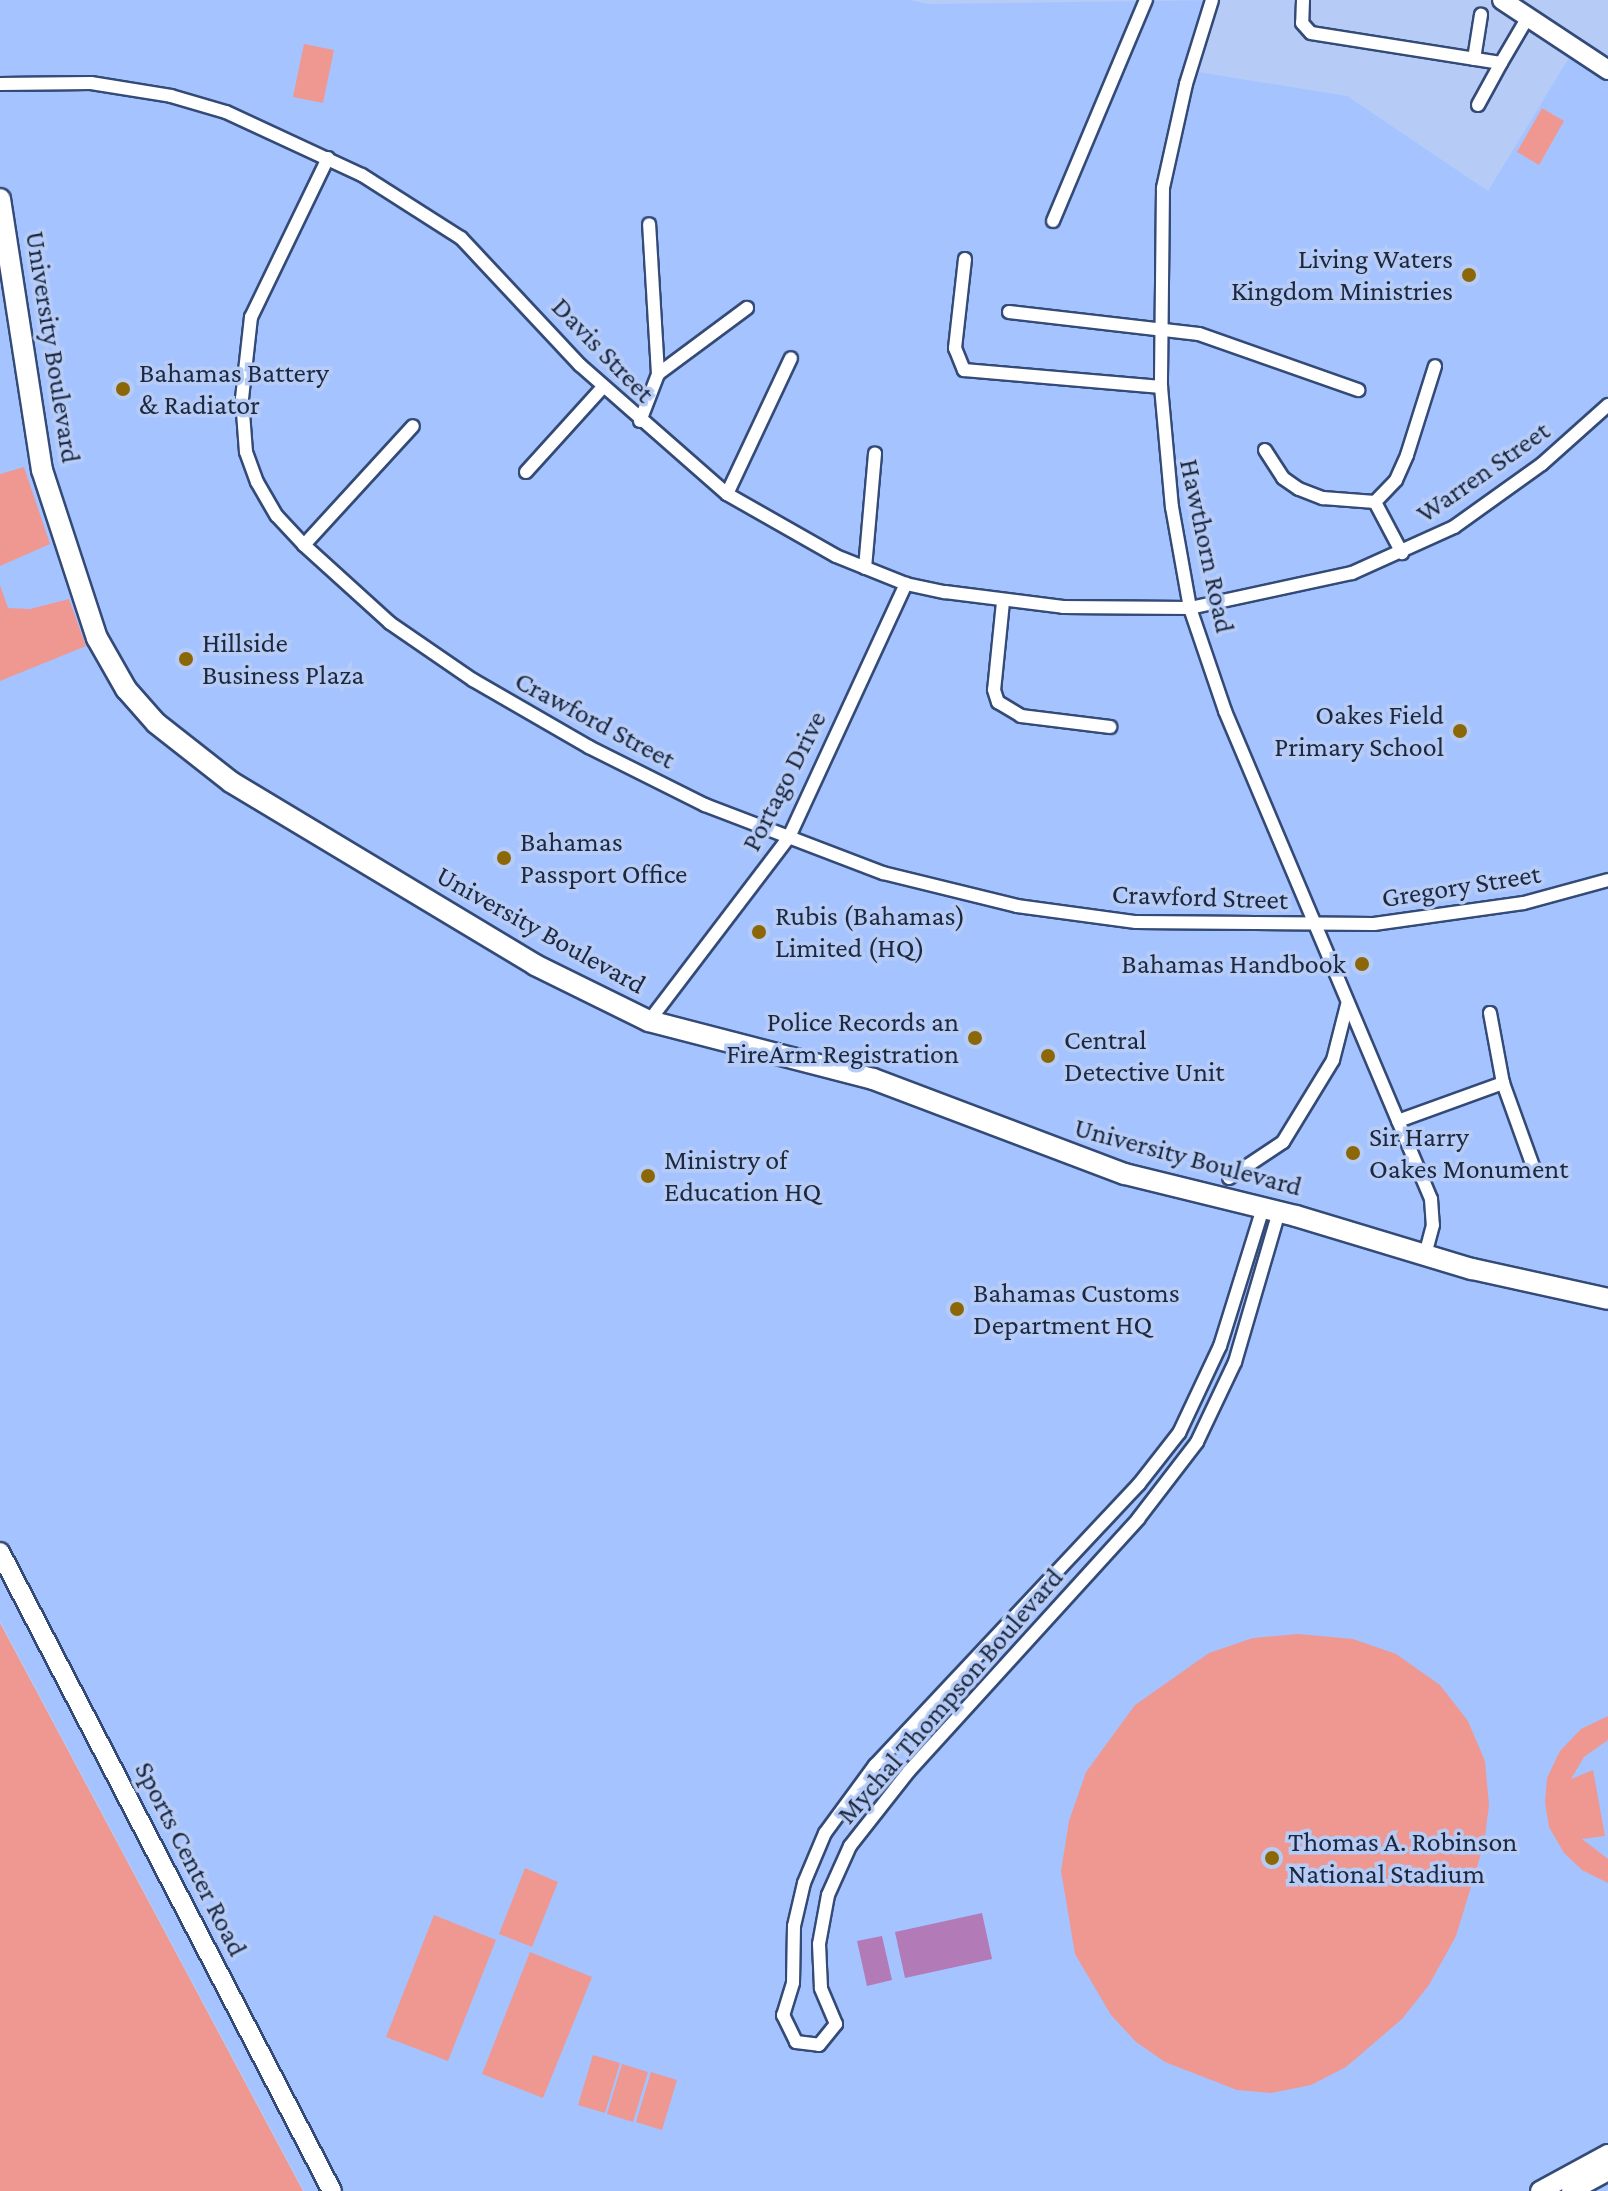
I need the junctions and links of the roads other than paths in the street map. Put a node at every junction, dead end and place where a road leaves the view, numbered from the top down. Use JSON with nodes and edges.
{"nodes":[{"id":1,"x":1146,"y":0,"type":"edge"},
{"id":2,"x":1212,"y":0,"type":"edge"},
{"id":3,"x":1303,"y":0,"type":"edge"},
{"id":4,"x":1502,"y":0,"type":"edge"},
{"id":5,"x":1481,"y":15,"type":"dead end"},
{"id":6,"x":1528,"y":17,"type":"junction"},
{"id":7,"x":1474,"y":59,"type":"junction"},
{"id":8,"x":1501,"y":63,"type":"junction"},
{"id":9,"x":1608,"y":70,"type":"edge"},
{"id":10,"x":0,"y":84,"type":"edge"},
{"id":11,"x":1478,"y":105,"type":"dead end"},
{"id":12,"x":328,"y":158,"type":"junction"},
{"id":13,"x":0,"y":199,"type":"edge"},
{"id":14,"x":1053,"y":221,"type":"dead end"},
{"id":15,"x":649,"y":224,"type":"dead end"},
{"id":16,"x":965,"y":259,"type":"dead end"},
{"id":17,"x":747,"y":308,"type":"dead end"},
{"id":18,"x":1009,"y":312,"type":"dead end"},
{"id":19,"x":1160,"y":330,"type":"junction"},
{"id":20,"x":791,"y":358,"type":"dead end"},
{"id":21,"x":1435,"y":366,"type":"dead end"},
{"id":22,"x":658,"y":374,"type":"junction"},
{"id":23,"x":603,"y":387,"type":"junction"},
{"id":24,"x":1161,"y":387,"type":"junction"},
{"id":25,"x":1358,"y":390,"type":"dead end"},
{"id":26,"x":1608,"y":405,"type":"edge"},
{"id":27,"x":640,"y":421,"type":"junction"},
{"id":28,"x":413,"y":426,"type":"dead end"},
{"id":29,"x":1265,"y":450,"type":"dead end"},
{"id":30,"x":875,"y":453,"type":"dead end"},
{"id":31,"x":526,"y":472,"type":"dead end"},
{"id":32,"x":727,"y":494,"type":"junction"},
{"id":33,"x":1375,"y":502,"type":"junction"},
{"id":34,"x":304,"y":545,"type":"junction"},
{"id":35,"x":1402,"y":553,"type":"junction"},
{"id":36,"x":865,"y":568,"type":"junction"},
{"id":37,"x":906,"y":584,"type":"junction"},
{"id":38,"x":1003,"y":602,"type":"junction"},
{"id":39,"x":1190,"y":608,"type":"junction"},
{"id":40,"x":1110,"y":727,"type":"dead end"},
{"id":41,"x":789,"y":837,"type":"junction"},
{"id":42,"x":1608,"y":880,"type":"edge"},
{"id":43,"x":1318,"y":925,"type":"junction"},
{"id":44,"x":1347,"y":1005,"type":"junction"},
{"id":45,"x":1490,"y":1013,"type":"dead end"},
{"id":46,"x":649,"y":1021,"type":"junction"},
{"id":47,"x":1503,"y":1083,"type":"junction"},
{"id":48,"x":1398,"y":1121,"type":"junction"},
{"id":49,"x":1535,"y":1172,"type":"dead end"},
{"id":50,"x":1229,"y":1178,"type":"dead end"},
{"id":51,"x":1271,"y":1210,"type":"junction"},
{"id":52,"x":1425,"y":1254,"type":"junction"},
{"id":53,"x":1608,"y":1299,"type":"edge"},
{"id":54,"x":0,"y":1552,"type":"edge"},
{"id":55,"x":1608,"y":2154,"type":"edge"},
{"id":56,"x":1608,"y":2171,"type":"edge"},
{"id":57,"x":332,"y":2191,"type":"edge"},
{"id":58,"x":1540,"y":2191,"type":"edge"},
{"id":59,"x":1571,"y":2191,"type":"edge"}],
"edges":[{"from":1,"to":14,"type":"street"},
{"from":2,"to":19,"type":"street","name":"Hawthorn Road"},
{"from":3,"to":7,"type":"street"},
{"from":4,"to":6,"type":"main road"},
{"from":5,"to":7,"type":"street"},
{"from":6,"to":8,"type":"street"},
{"from":6,"to":9,"type":"main road"},
{"from":7,"to":8,"type":"street"},
{"from":8,"to":11,"type":"street"},
{"from":10,"to":12,"type":"street","name":"Davis Street"},
{"from":12,"to":23,"type":"street","name":"Davis Street"},
{"from":12,"to":34,"type":"street","name":"Crawford Street"},
{"from":13,"to":46,"type":"main road","name":"University Boulevard"},
{"from":15,"to":22,"type":"street"},
{"from":16,"to":24,"type":"street"},
{"from":17,"to":22,"type":"street"},
{"from":18,"to":19,"type":"street"},
{"from":19,"to":24,"type":"street","name":"Hawthorn Road"},
{"from":19,"to":25,"type":"street"},
{"from":20,"to":32,"type":"street"},
{"from":21,"to":33,"type":"street"},
{"from":22,"to":27,"type":"street"},
{"from":23,"to":27,"type":"street","name":"Davis Street"},
{"from":23,"to":31,"type":"street"},
{"from":24,"to":39,"type":"street","name":"Hawthorn Road"},
{"from":26,"to":35,"type":"street","name":"Warren Street"},
{"from":27,"to":32,"type":"street","name":"Davis Street"},
{"from":28,"to":34,"type":"street"},
{"from":29,"to":33,"type":"street"},
{"from":30,"to":36,"type":"street"},
{"from":32,"to":36,"type":"street","name":"Davis Street"},
{"from":33,"to":35,"type":"street"},
{"from":34,"to":41,"type":"street","name":"Crawford Street"},
{"from":35,"to":39,"type":"street","name":"Warren Street"},
{"from":36,"to":37,"type":"street","name":"Davis Street"},
{"from":37,"to":38,"type":"street","name":"Davis Street"},
{"from":37,"to":41,"type":"street","name":"Portago Drive"},
{"from":38,"to":39,"type":"street","name":"Davis Street"},
{"from":38,"to":40,"type":"street"},
{"from":39,"to":43,"type":"street","name":"Hawthorn Road"},
{"from":41,"to":43,"type":"street","name":"Crawford Street"},
{"from":41,"to":46,"type":"street","name":"Portago Drive"},
{"from":42,"to":43,"type":"street","name":"Gregory Street"},
{"from":43,"to":44,"type":"street","name":"Hawthorn Road"},
{"from":44,"to":48,"type":"street","name":"Hawthorn Road"},
{"from":44,"to":50,"type":"street"},
{"from":45,"to":47,"type":"street"},
{"from":46,"to":51,"type":"main road","name":"University Boulevard"},
{"from":47,"to":48,"type":"street"},
{"from":47,"to":49,"type":"street"},
{"from":48,"to":52,"type":"street","name":"Hawthorn Road"},
{"from":51,"to":51,"type":"street","name":"Mychal Thompson Boulevard"},
{"from":51,"to":52,"type":"main road","name":"University Boulevard"},
{"from":52,"to":53,"type":"main road","name":"University Boulevard"},
{"from":54,"to":57,"type":"main road","name":"Sports Center Road"},
{"from":55,"to":58,"type":"main road"},
{"from":56,"to":59,"type":"main road"}]}
